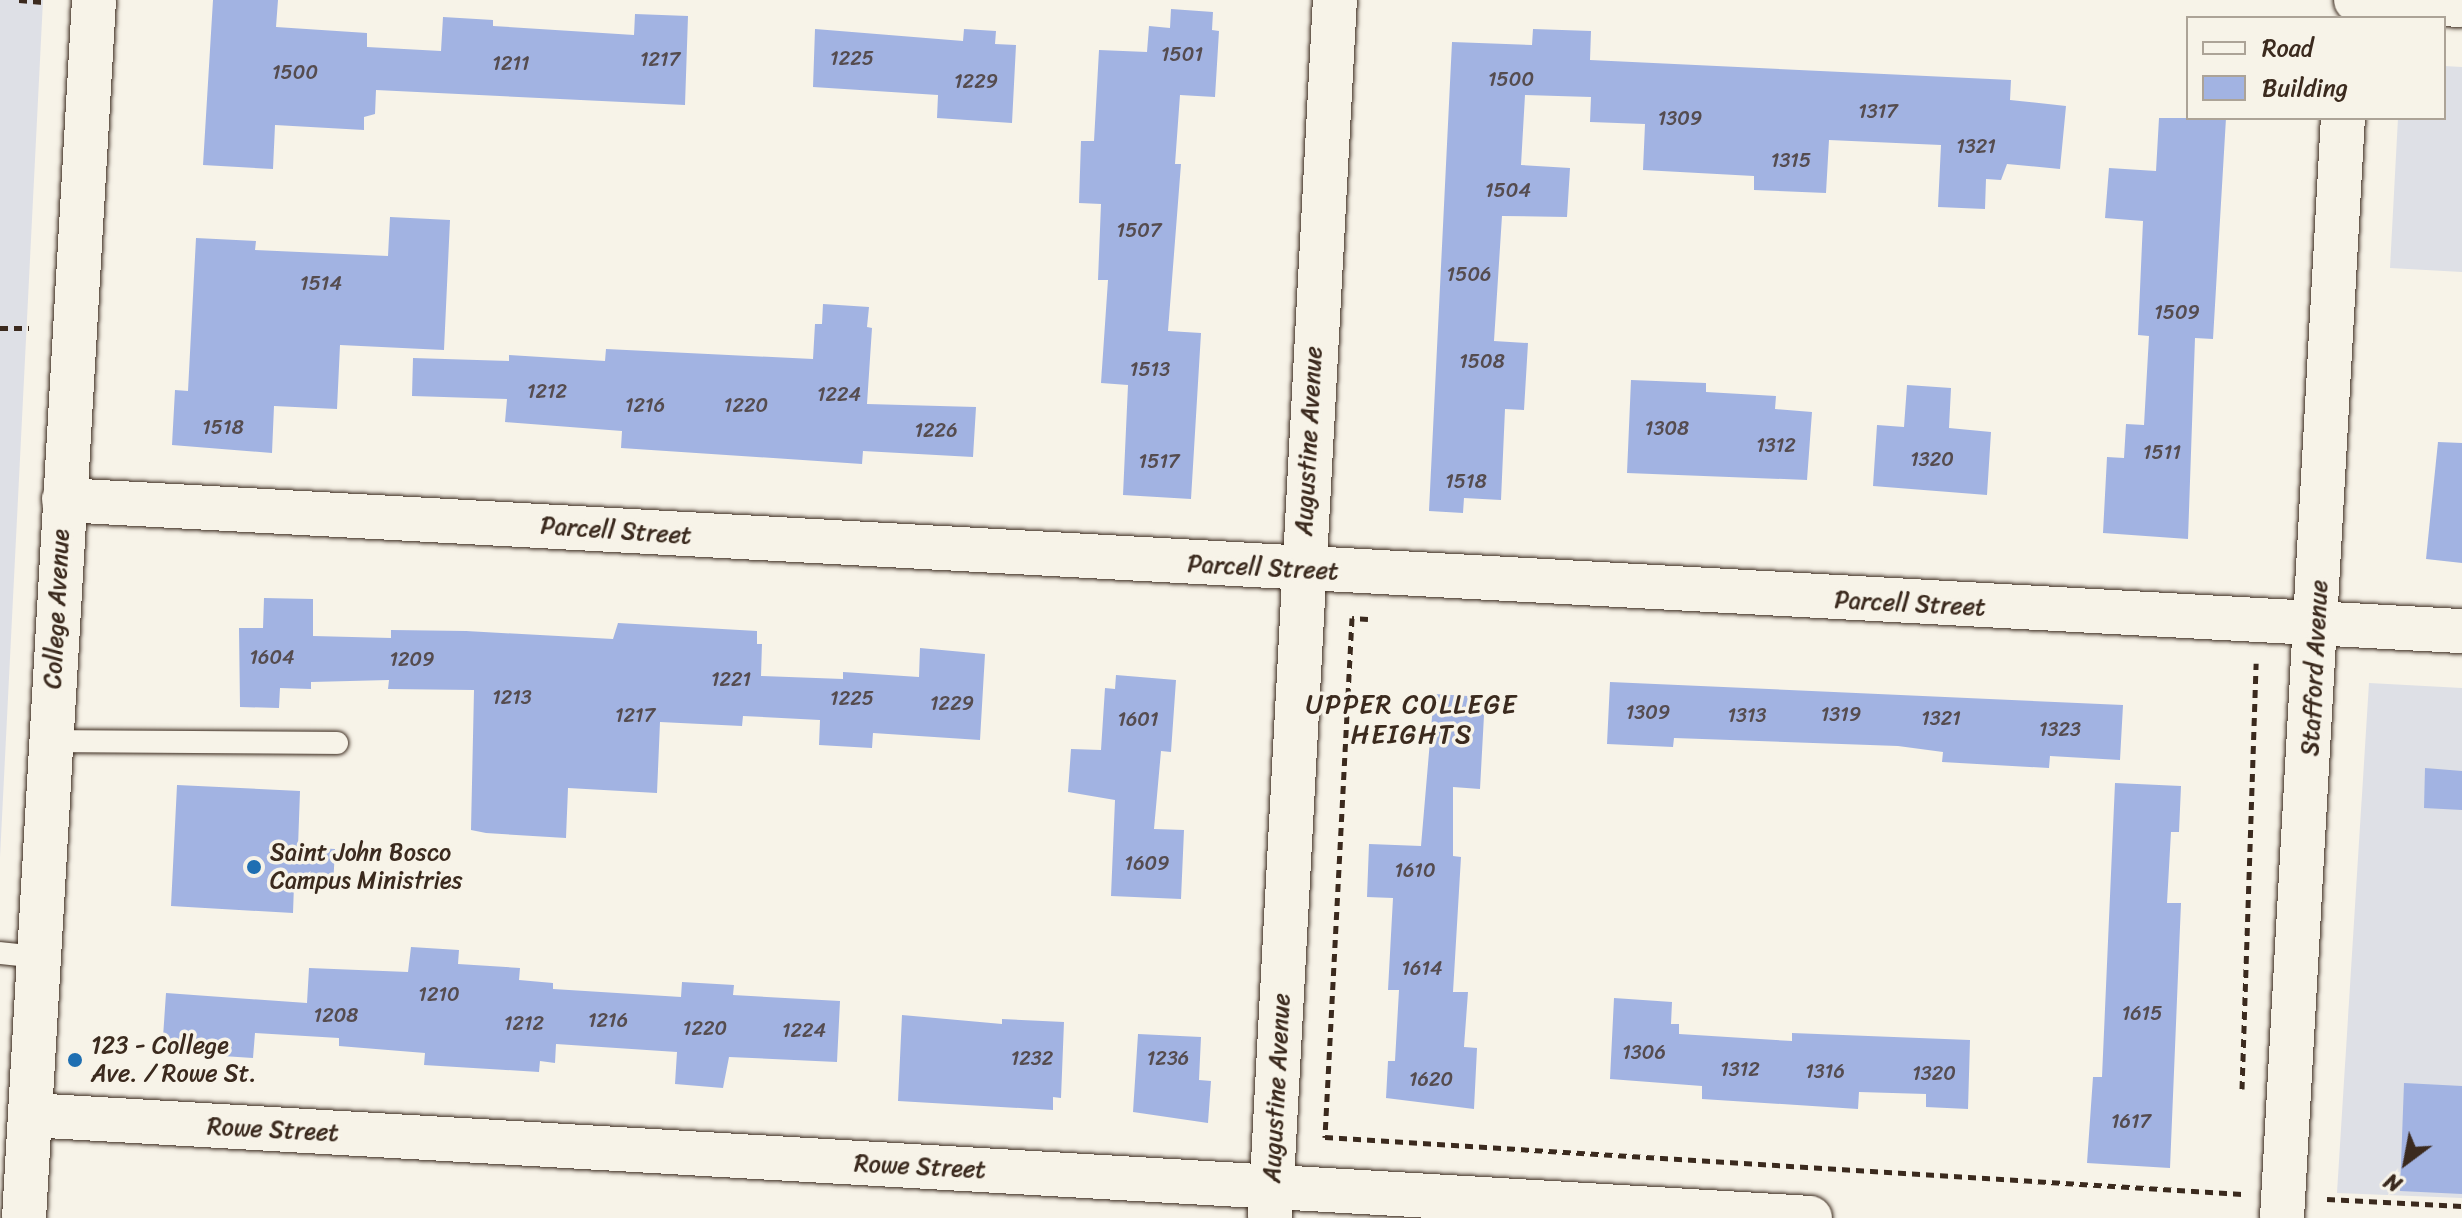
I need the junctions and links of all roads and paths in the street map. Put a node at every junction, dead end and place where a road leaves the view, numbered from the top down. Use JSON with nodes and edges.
{"nodes":[{"id":1,"x":19,"y":0,"type":"edge"},
{"id":2,"x":94,"y":0,"type":"edge"},
{"id":3,"x":1335,"y":0,"type":"edge"},
{"id":4,"x":2356,"y":0,"type":"edge"},
{"id":5,"x":43,"y":2,"type":"edge"},
{"id":6,"x":2462,"y":5,"type":"edge"},
{"id":7,"x":2343,"y":120,"type":"edge"},
{"id":8,"x":0,"y":328,"type":"edge"},
{"id":9,"x":29,"y":328,"type":"dead end"},
{"id":10,"x":64,"y":500,"type":"junction"},
{"id":11,"x":1303,"y":571,"type":"junction"},
{"id":12,"x":1384,"y":619,"type":"dead end"},
{"id":13,"x":2318,"y":626,"type":"junction"},
{"id":14,"x":2462,"y":631,"type":"edge"},
{"id":15,"x":2240,"y":657,"type":"dead end"},
{"id":16,"x":50,"y":741,"type":"junction"},
{"id":17,"x":337,"y":743,"type":"dead end"},
{"id":18,"x":19,"y":955,"type":"edge"},
{"id":19,"x":2241,"y":1099,"type":"dead end"},
{"id":20,"x":30,"y":1115,"type":"junction"},
{"id":21,"x":2239,"y":1178,"type":"dead end"},
{"id":22,"x":2238,"y":1194,"type":"junction"},
{"id":23,"x":1271,"y":1202,"type":"edge"},
{"id":24,"x":2462,"y":1206,"type":"edge"},
{"id":25,"x":2283,"y":1207,"type":"edge"},
{"id":26,"x":24,"y":1218,"type":"edge"},
{"id":27,"x":1810,"y":1218,"type":"edge"}],
"edges":[{"from":1,"to":5,"type":"path"},
{"from":2,"to":10,"type":"street","name":"College Avenue"},
{"from":3,"to":11,"type":"street","name":"Augustine Avenue"},
{"from":4,"to":6,"type":"street"},
{"from":7,"to":13,"type":"street","name":"Stafford Avenue"},
{"from":8,"to":9,"type":"path"},
{"from":10,"to":11,"type":"street","name":"Parcell Street"},
{"from":10,"to":16,"type":"street","name":"College Avenue"},
{"from":11,"to":13,"type":"street","name":"Parcell Street"},
{"from":11,"to":23,"type":"street","name":"Augustine Avenue"},
{"from":12,"to":22,"type":"path"},
{"from":13,"to":14,"type":"street","name":"Parcell Street"},
{"from":13,"to":25,"type":"street","name":"Stafford Avenue"},
{"from":15,"to":19,"type":"path"},
{"from":16,"to":17,"type":"lane"},
{"from":16,"to":18,"type":"street","name":"College Avenue"},
{"from":18,"to":20,"type":"street","name":"College Avenue"},
{"from":20,"to":23,"type":"street","name":"Rowe Street"},
{"from":20,"to":26,"type":"street","name":"College Avenue"},
{"from":21,"to":22,"type":"path"},
{"from":22,"to":25,"type":"path"},
{"from":23,"to":27,"type":"street","name":"Rowe Street"},
{"from":24,"to":25,"type":"path"}]}
